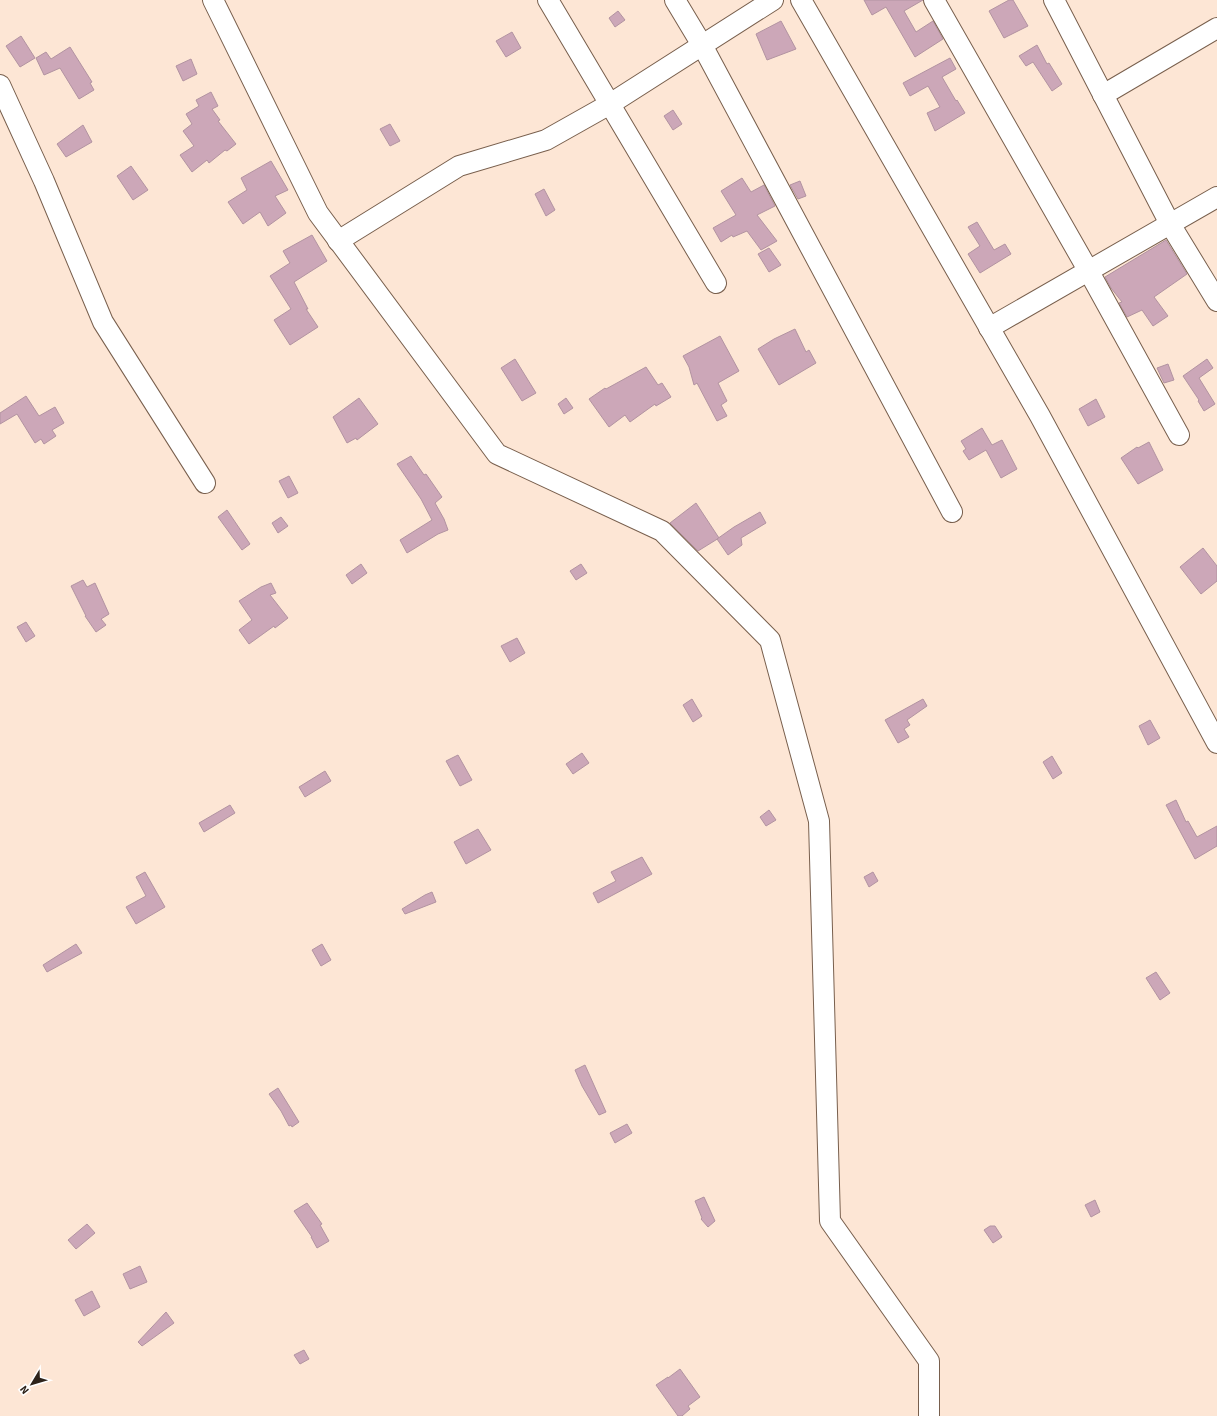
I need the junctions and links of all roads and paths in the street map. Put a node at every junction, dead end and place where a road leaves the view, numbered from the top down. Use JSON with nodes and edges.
{"nodes":[{"id":1,"x":213,"y":0,"type":"edge"},
{"id":2,"x":548,"y":0,"type":"edge"},
{"id":3,"x":675,"y":0,"type":"edge"},
{"id":4,"x":773,"y":0,"type":"edge"},
{"id":5,"x":801,"y":0,"type":"edge"},
{"id":6,"x":934,"y":0,"type":"edge"},
{"id":7,"x":1054,"y":0,"type":"edge"},
{"id":8,"x":1217,"y":28,"type":"edge"},
{"id":9,"x":702,"y":45,"type":"junction"},
{"id":10,"x":0,"y":84,"type":"edge"},
{"id":11,"x":1103,"y":95,"type":"junction"},
{"id":12,"x":610,"y":104,"type":"junction"},
{"id":13,"x":1217,"y":197,"type":"edge"},
{"id":14,"x":1170,"y":224,"type":"junction"},
{"id":15,"x":338,"y":241,"type":"junction"},
{"id":16,"x":1088,"y":270,"type":"junction"},
{"id":17,"x":716,"y":283,"type":"dead end"},
{"id":18,"x":1217,"y":301,"type":"edge"},
{"id":19,"x":989,"y":328,"type":"junction"},
{"id":20,"x":1179,"y":435,"type":"dead end"},
{"id":21,"x":205,"y":483,"type":"dead end"},
{"id":22,"x":952,"y":512,"type":"dead end"},
{"id":23,"x":1217,"y":743,"type":"edge"},
{"id":24,"x":929,"y":1416,"type":"edge"}],
"edges":[{"from":1,"to":15,"type":"street"},
{"from":2,"to":12,"type":"street"},
{"from":3,"to":9,"type":"street"},
{"from":4,"to":9,"type":"street"},
{"from":5,"to":19,"type":"street"},
{"from":6,"to":16,"type":"street"},
{"from":7,"to":11,"type":"street"},
{"from":8,"to":11,"type":"street"},
{"from":9,"to":12,"type":"street"},
{"from":9,"to":22,"type":"street"},
{"from":10,"to":21,"type":"street"},
{"from":11,"to":14,"type":"street"},
{"from":12,"to":15,"type":"street"},
{"from":12,"to":17,"type":"street"},
{"from":13,"to":14,"type":"street"},
{"from":14,"to":16,"type":"street"},
{"from":14,"to":18,"type":"street"},
{"from":15,"to":24,"type":"street"},
{"from":16,"to":19,"type":"street"},
{"from":16,"to":20,"type":"street"},
{"from":19,"to":23,"type":"street"}]}
